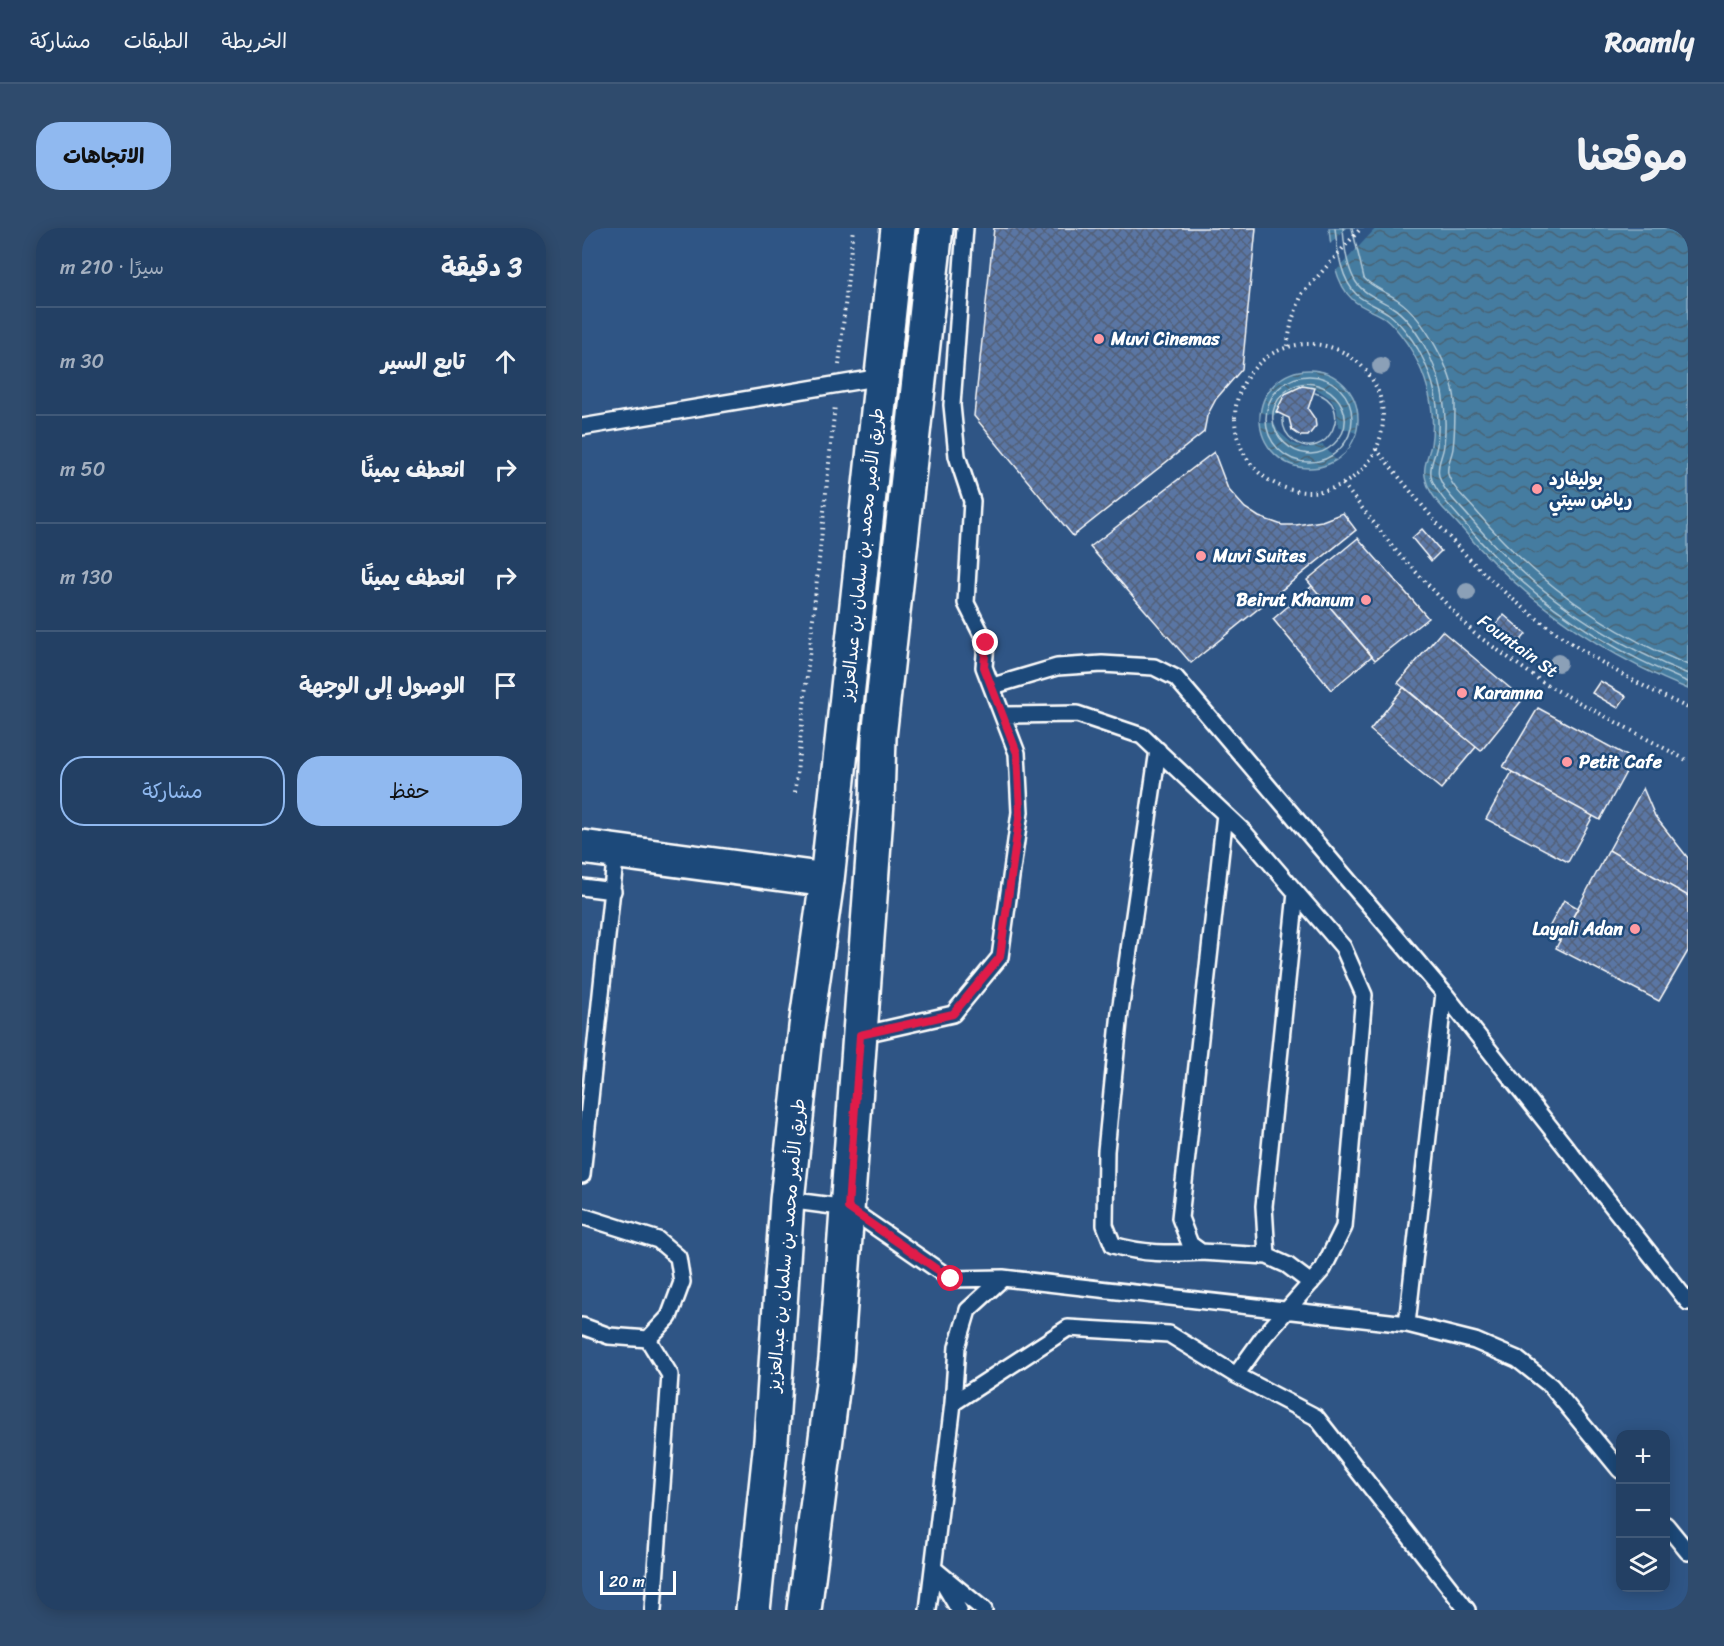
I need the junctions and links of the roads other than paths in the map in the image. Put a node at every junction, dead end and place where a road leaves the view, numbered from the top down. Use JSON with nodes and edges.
{"nodes":[{"id":1,"x":897,"y":228,"type":"edge"},
{"id":2,"x":936,"y":228,"type":"edge"},
{"id":3,"x":965,"y":228,"type":"edge"},
{"id":4,"x":881,"y":377,"type":"junction"},
{"id":5,"x":582,"y":427,"type":"edge"},
{"id":6,"x":993,"y":686,"type":"junction"},
{"id":7,"x":1004,"y":715,"type":"junction"},
{"id":8,"x":1158,"y":750,"type":"junction"},
{"id":9,"x":1225,"y":814,"type":"junction"},
{"id":10,"x":582,"y":847,"type":"edge"},
{"id":11,"x":616,"y":851,"type":"junction"},
{"id":12,"x":827,"y":880,"type":"junction"},
{"id":13,"x":582,"y":887,"type":"edge"},
{"id":14,"x":613,"y":891,"type":"junction"},
{"id":15,"x":1296,"y":893,"type":"junction"},
{"id":16,"x":1444,"y":993,"type":"junction"},
{"id":17,"x":860,"y":1035,"type":"junction"},
{"id":18,"x":582,"y":1175,"type":"edge"},
{"id":19,"x":787,"y":1200,"type":"junction"},
{"id":20,"x":848,"y":1208,"type":"junction"},
{"id":21,"x":582,"y":1214,"type":"edge"},
{"id":22,"x":1201,"y":1252,"type":"junction"},
{"id":23,"x":1267,"y":1256,"type":"junction"},
{"id":24,"x":1003,"y":1278,"type":"junction"},
{"id":25,"x":1311,"y":1283,"type":"junction"},
{"id":26,"x":1688,"y":1302,"type":"edge"},
{"id":27,"x":1286,"y":1311,"type":"junction"},
{"id":28,"x":1407,"y":1324,"type":"junction"},
{"id":29,"x":582,"y":1326,"type":"edge"},
{"id":30,"x":648,"y":1339,"type":"junction"},
{"id":31,"x":1236,"y":1375,"type":"junction"},
{"id":32,"x":953,"y":1403,"type":"junction"},
{"id":33,"x":1616,"y":1465,"type":"edge"},
{"id":34,"x":1670,"y":1531,"type":"edge"},
{"id":35,"x":1688,"y":1552,"type":"edge"},
{"id":36,"x":933,"y":1568,"type":"junction"},
{"id":37,"x":652,"y":1610,"type":"edge"},
{"id":38,"x":753,"y":1610,"type":"edge"},
{"id":39,"x":804,"y":1610,"type":"edge"},
{"id":40,"x":928,"y":1610,"type":"edge"},
{"id":41,"x":959,"y":1610,"type":"edge"},
{"id":42,"x":984,"y":1610,"type":"edge"},
{"id":43,"x":1467,"y":1610,"type":"edge"}],
"edges":[{"from":1,"to":4,"type":"street","name":"طريق الأمير محمد بن سلمان بن عبدالعزيز"},
{"from":2,"to":17,"type":"street"},
{"from":3,"to":6,"type":"lane"},
{"from":4,"to":5,"type":"lane"},
{"from":4,"to":12,"type":"street","name":"طريق الأمير محمد بن سلمان بن عبدالعزيز"},
{"from":6,"to":7,"type":"lane"},
{"from":6,"to":16,"type":"lane"},
{"from":7,"to":8,"type":"lane"},
{"from":7,"to":17,"type":"lane"},
{"from":8,"to":9,"type":"lane"},
{"from":8,"to":22,"type":"lane"},
{"from":9,"to":15,"type":"lane"},
{"from":9,"to":22,"type":"lane"},
{"from":10,"to":11,"type":"street"},
{"from":11,"to":12,"type":"street"},
{"from":11,"to":14,"type":"lane"},
{"from":12,"to":19,"type":"street","name":"طريق الأمير محمد بن سلمان بن عبدالعزيز"},
{"from":13,"to":14,"type":"lane"},
{"from":14,"to":18,"type":"lane"},
{"from":15,"to":23,"type":"lane"},
{"from":15,"to":25,"type":"lane"},
{"from":16,"to":26,"type":"lane"},
{"from":16,"to":28,"type":"lane"},
{"from":17,"to":20,"type":"street"},
{"from":19,"to":20,"type":"lane"},
{"from":19,"to":38,"type":"street","name":"طريق الأمير محمد بن سلمان بن عبدالعزيز"},
{"from":20,"to":24,"type":"lane"},
{"from":20,"to":39,"type":"street"},
{"from":21,"to":30,"type":"lane"},
{"from":22,"to":23,"type":"lane"},
{"from":23,"to":25,"type":"lane"},
{"from":24,"to":27,"type":"lane"},
{"from":24,"to":32,"type":"lane"},
{"from":25,"to":27,"type":"lane"},
{"from":27,"to":28,"type":"lane"},
{"from":27,"to":31,"type":"lane"},
{"from":28,"to":33,"type":"lane"},
{"from":29,"to":30,"type":"lane"},
{"from":30,"to":37,"type":"lane"},
{"from":31,"to":32,"type":"lane"},
{"from":31,"to":43,"type":"lane"},
{"from":32,"to":36,"type":"lane"},
{"from":34,"to":35,"type":"lane"},
{"from":36,"to":40,"type":"lane"},
{"from":36,"to":41,"type":"lane"},
{"from":36,"to":42,"type":"lane"}]}
